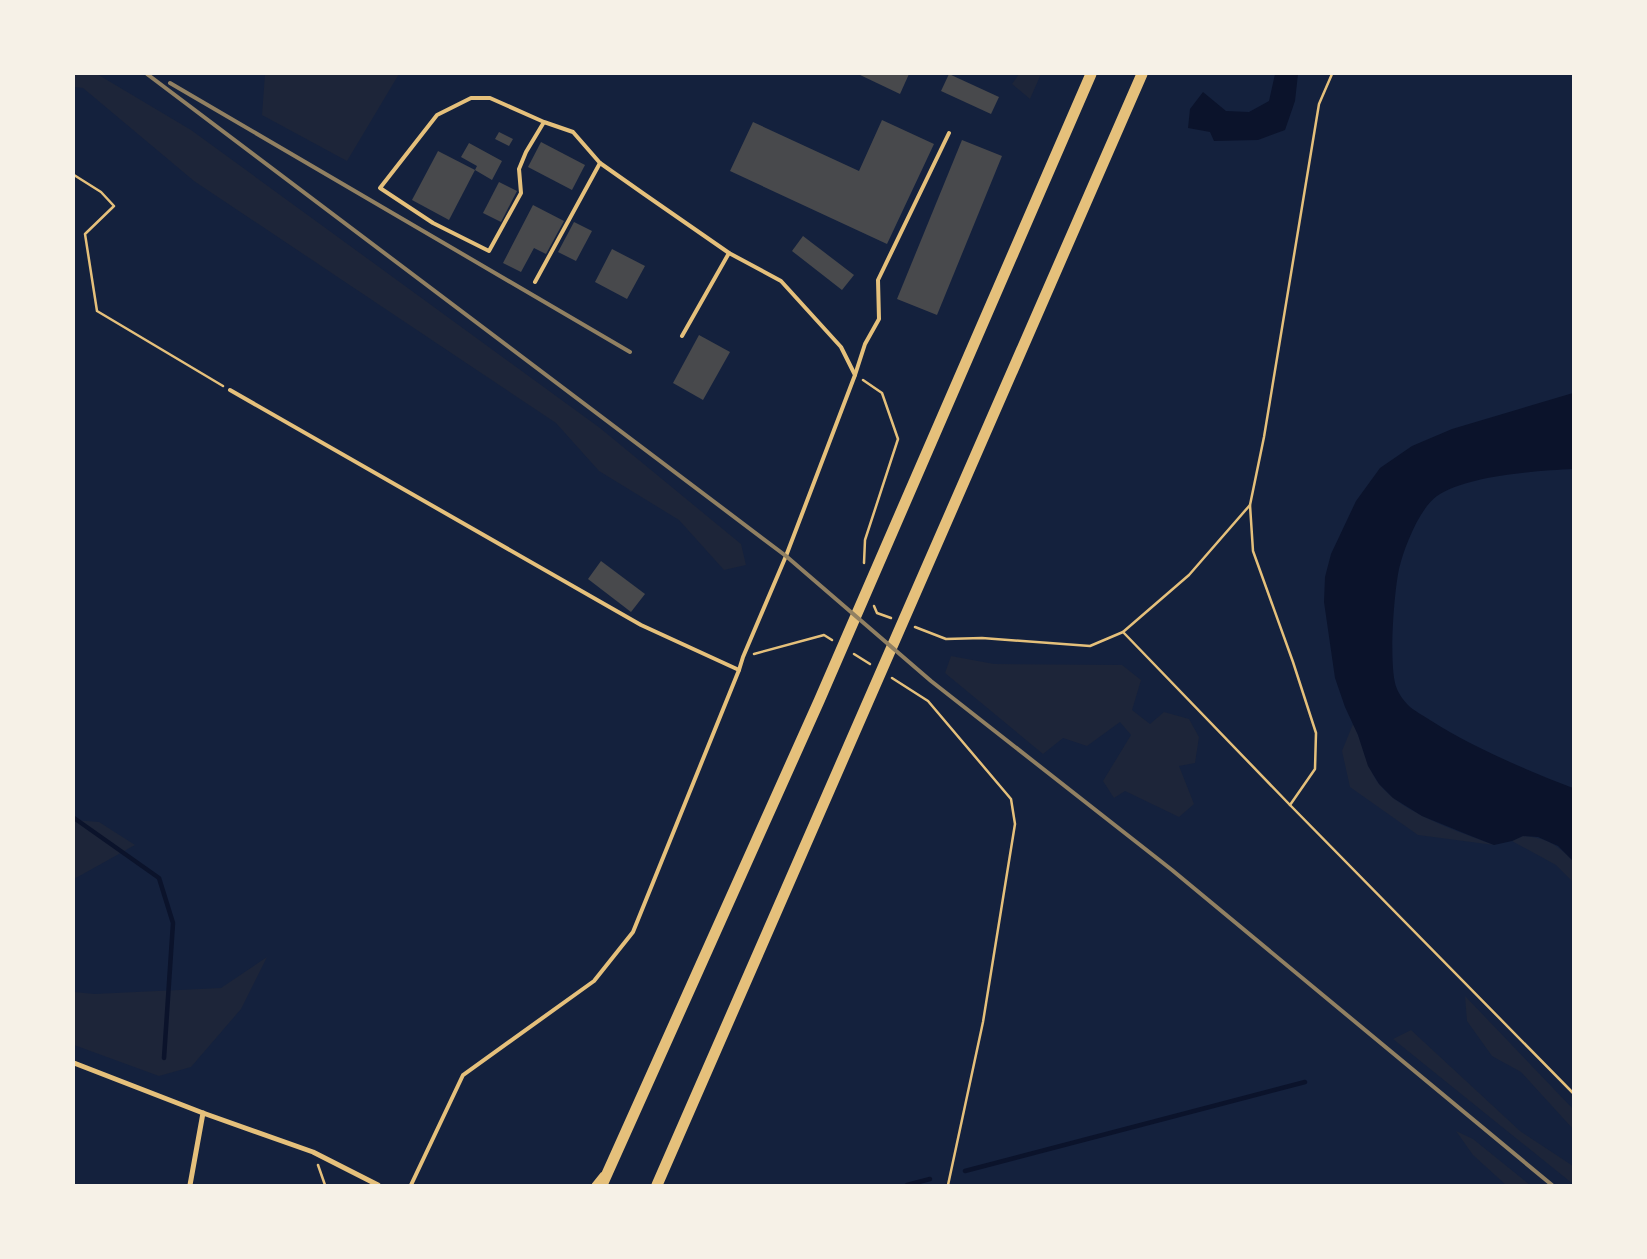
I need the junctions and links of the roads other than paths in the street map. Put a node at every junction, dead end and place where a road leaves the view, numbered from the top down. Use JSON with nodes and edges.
{"nodes":[{"id":1,"x":1091,"y":74,"type":"edge"},
{"id":2,"x":1142,"y":74,"type":"edge"},
{"id":3,"x":544,"y":122,"type":"junction"},
{"id":4,"x":949,"y":133,"type":"dead end"},
{"id":5,"x":600,"y":163,"type":"junction"},
{"id":6,"x":729,"y":253,"type":"junction"},
{"id":7,"x":535,"y":282,"type":"dead end"},
{"id":8,"x":682,"y":336,"type":"dead end"},
{"id":9,"x":855,"y":375,"type":"junction"},
{"id":10,"x":230,"y":390,"type":"road end"},
{"id":11,"x":739,"y":670,"type":"junction"},
{"id":12,"x":74,"y":1064,"type":"edge"},
{"id":13,"x":203,"y":1113,"type":"junction"},
{"id":14,"x":613,"y":1161,"type":"junction"},
{"id":15,"x":190,"y":1185,"type":"edge"},
{"id":16,"x":378,"y":1185,"type":"edge"},
{"id":17,"x":410,"y":1185,"type":"edge"},
{"id":18,"x":594,"y":1185,"type":"edge"},
{"id":19,"x":602,"y":1185,"type":"edge"},
{"id":20,"x":657,"y":1185,"type":"edge"}],
"edges":[{"from":1,"to":14,"type":"highway"},
{"from":2,"to":20,"type":"highway"},
{"from":3,"to":3,"type":"lane"},
{"from":3,"to":5,"type":"lane"},
{"from":4,"to":9,"type":"lane"},
{"from":5,"to":6,"type":"lane"},
{"from":5,"to":7,"type":"lane"},
{"from":6,"to":8,"type":"lane"},
{"from":6,"to":9,"type":"lane"},
{"from":9,"to":11,"type":"lane"},
{"from":10,"to":11,"type":"lane"},
{"from":11,"to":17,"type":"lane"},
{"from":12,"to":13,"type":"street"},
{"from":13,"to":15,"type":"street"},
{"from":13,"to":16,"type":"street"},
{"from":14,"to":18,"type":"street"},
{"from":14,"to":19,"type":"highway"}]}
